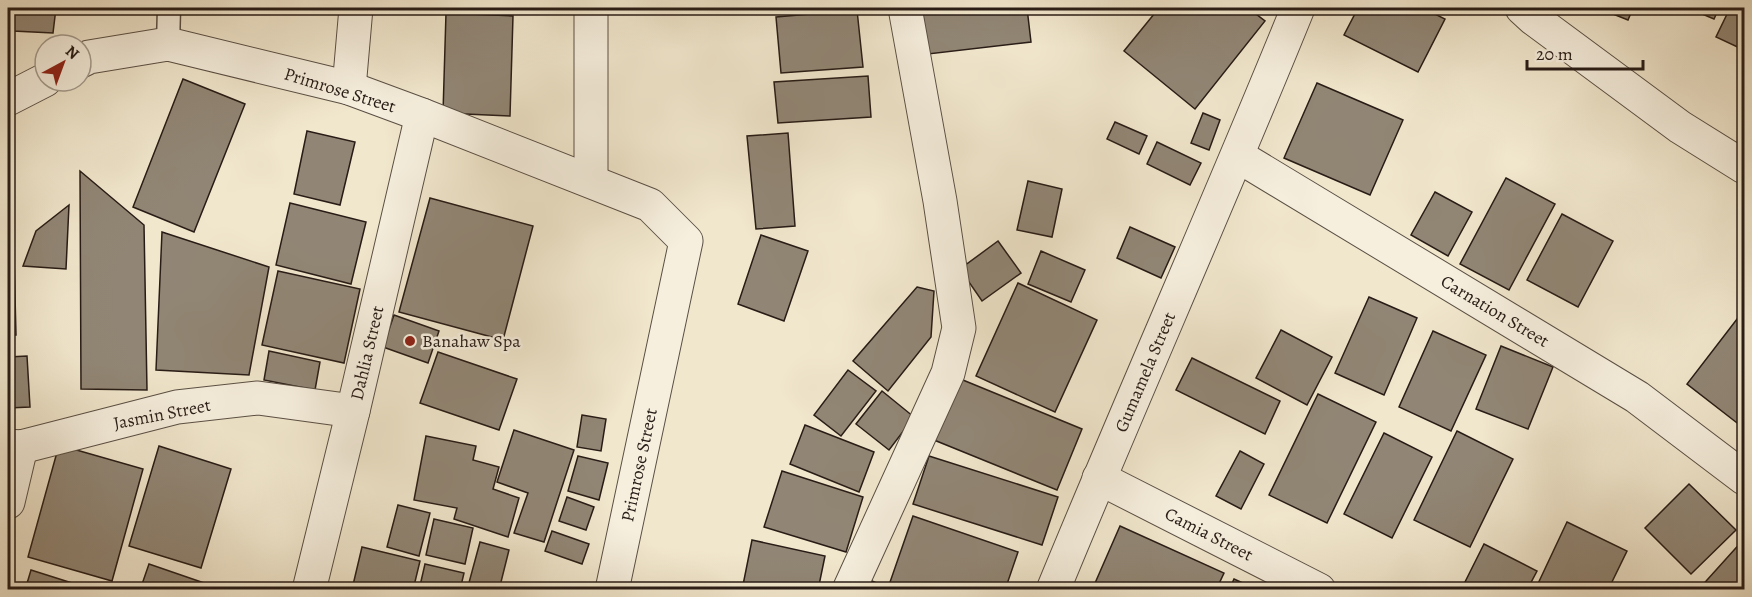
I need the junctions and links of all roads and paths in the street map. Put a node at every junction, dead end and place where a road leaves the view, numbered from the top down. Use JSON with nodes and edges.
{"nodes":[{"id":1,"x":169,"y":8,"type":"edge"},
{"id":2,"x":356,"y":8,"type":"edge"},
{"id":3,"x":591,"y":8,"type":"edge"},
{"id":4,"x":905,"y":8,"type":"edge"},
{"id":5,"x":1292,"y":11,"type":"edge"},
{"id":6,"x":1532,"y":11,"type":"edge"},
{"id":7,"x":168,"y":44,"type":"junction"},
{"id":8,"x":93,"y":56,"type":"edge"},
{"id":9,"x":33,"y":86,"type":"edge"},
{"id":10,"x":349,"y":88,"type":"junction"},
{"id":11,"x":8,"y":99,"type":"edge"},
{"id":12,"x":422,"y":115,"type":"junction"},
{"id":13,"x":1238,"y":156,"type":"junction"},
{"id":14,"x":1744,"y":167,"type":"edge"},
{"id":15,"x":591,"y":181,"type":"junction"},
{"id":16,"x":353,"y":411,"type":"junction"},
{"id":17,"x":14,"y":447,"type":"edge"},
{"id":18,"x":1099,"y":478,"type":"junction"},
{"id":19,"x":1744,"y":478,"type":"edge"},
{"id":20,"x":8,"y":502,"type":"edge"},
{"id":21,"x":309,"y":590,"type":"edge"},
{"id":22,"x":612,"y":590,"type":"edge"},
{"id":23,"x":849,"y":590,"type":"edge"},
{"id":24,"x":1053,"y":590,"type":"edge"},
{"id":25,"x":1319,"y":590,"type":"edge"}],
"edges":[{"from":1,"to":7,"type":"lane"},
{"from":2,"to":10,"type":"street"},
{"from":3,"to":15,"type":"street"},
{"from":4,"to":23,"type":"street"},
{"from":5,"to":13,"type":"street","name":"Gumamela Street"},
{"from":6,"to":14,"type":"street"},
{"from":7,"to":8,"type":"street","name":"Primrose Street"},
{"from":7,"to":10,"type":"street","name":"Primrose Street"},
{"from":9,"to":11,"type":"street"},
{"from":10,"to":12,"type":"street","name":"Primrose Street"},
{"from":12,"to":15,"type":"street","name":"Primrose Street"},
{"from":12,"to":16,"type":"street","name":"Dahlia Street"},
{"from":13,"to":18,"type":"street","name":"Gumamela Street"},
{"from":13,"to":19,"type":"street","name":"Carnation Street"},
{"from":15,"to":22,"type":"street","name":"Primrose Street"},
{"from":16,"to":17,"type":"street","name":"Jasmin Street"},
{"from":16,"to":21,"type":"street","name":"Dahlia Street"},
{"from":17,"to":20,"type":"street"},
{"from":18,"to":24,"type":"street","name":"Gumamela Street"},
{"from":18,"to":25,"type":"street","name":"Camia Street"}]}
